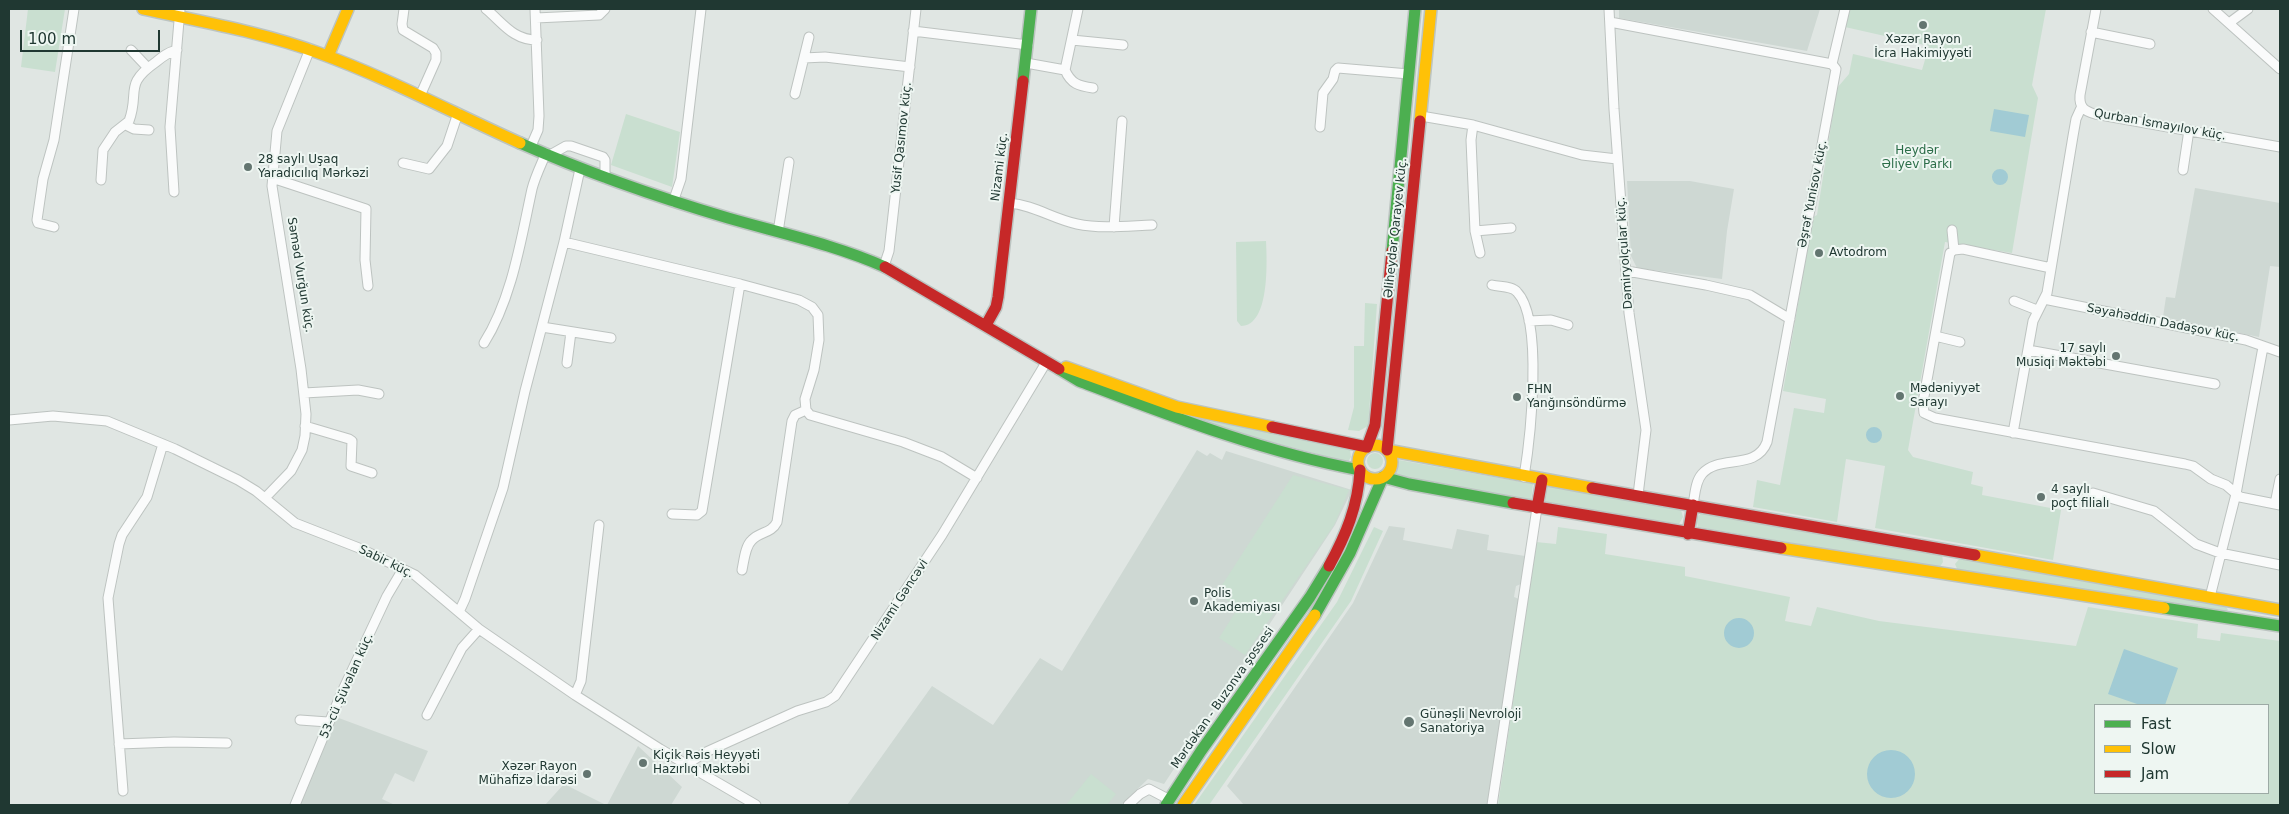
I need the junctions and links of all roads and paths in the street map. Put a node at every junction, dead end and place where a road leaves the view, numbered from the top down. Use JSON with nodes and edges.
{"nodes":[{"id":1,"x":74,"y":9,"type":"edge"},
{"id":2,"x":143,"y":9,"type":"edge"},
{"id":3,"x":348,"y":9,"type":"edge"},
{"id":4,"x":404,"y":9,"type":"edge"},
{"id":5,"x":486,"y":9,"type":"edge"},
{"id":6,"x":604,"y":9,"type":"edge"},
{"id":7,"x":701,"y":9,"type":"edge"},
{"id":8,"x":916,"y":9,"type":"edge"},
{"id":9,"x":1032,"y":9,"type":"edge"},
{"id":10,"x":1078,"y":9,"type":"edge"},
{"id":11,"x":1415,"y":9,"type":"edge"},
{"id":12,"x":1431,"y":9,"type":"edge"},
{"id":13,"x":1609,"y":9,"type":"edge"},
{"id":14,"x":1845,"y":9,"type":"edge"},
{"id":15,"x":2096,"y":9,"type":"edge"},
{"id":16,"x":2213,"y":9,"type":"edge"},
{"id":17,"x":2248,"y":9,"type":"edge"},
{"id":18,"x":180,"y":13,"type":"edge"},
{"id":19,"x":536,"y":13,"type":"edge"},
{"id":20,"x":1610,"y":22,"type":"junction"},
{"id":21,"x":2229,"y":23,"type":"junction"},
{"id":22,"x":914,"y":31,"type":"junction"},
{"id":23,"x":2092,"y":32,"type":"junction"},
{"id":24,"x":810,"y":37,"type":"dead end"},
{"id":25,"x":537,"y":40,"type":"junction"},
{"id":26,"x":1072,"y":40,"type":"junction"},
{"id":27,"x":2150,"y":44,"type":"dead end"},
{"id":28,"x":1028,"y":45,"type":"junction"},
{"id":29,"x":1123,"y":45,"type":"dead end"},
{"id":30,"x":310,"y":49,"type":"junction"},
{"id":31,"x":131,"y":50,"type":"dead end"},
{"id":32,"x":177,"y":50,"type":"junction"},
{"id":33,"x":328,"y":56,"type":"junction"},
{"id":34,"x":804,"y":58,"type":"junction"},
{"id":35,"x":1026,"y":64,"type":"junction"},
{"id":36,"x":1832,"y":64,"type":"junction"},
{"id":37,"x":910,"y":67,"type":"junction"},
{"id":38,"x":148,"y":68,"type":"junction"},
{"id":39,"x":2280,"y":69,"type":"edge"},
{"id":40,"x":1065,"y":70,"type":"junction"},
{"id":41,"x":1409,"y":74,"type":"junction"},
{"id":42,"x":1093,"y":88,"type":"dead end"},
{"id":43,"x":796,"y":94,"type":"dead end"},
{"id":44,"x":420,"y":96,"type":"junction"},
{"id":45,"x":2081,"y":108,"type":"junction"},
{"id":46,"x":458,"y":113,"type":"junction"},
{"id":47,"x":1421,"y":116,"type":"junction"},
{"id":48,"x":1122,"y":122,"type":"dead end"},
{"id":49,"x":126,"y":125,"type":"junction"},
{"id":50,"x":1473,"y":125,"type":"junction"},
{"id":51,"x":1320,"y":127,"type":"dead end"},
{"id":52,"x":149,"y":130,"type":"dead end"},
{"id":53,"x":2189,"y":130,"type":"junction"},
{"id":54,"x":531,"y":146,"type":"junction"},
{"id":55,"x":2280,"y":146,"type":"edge"},
{"id":56,"x":548,"y":154,"type":"junction"},
{"id":57,"x":1618,"y":159,"type":"junction"},
{"id":58,"x":789,"y":162,"type":"dead end"},
{"id":59,"x":403,"y":163,"type":"dead end"},
{"id":60,"x":580,"y":169,"type":"junction"},
{"id":61,"x":2183,"y":170,"type":"dead end"},
{"id":62,"x":272,"y":178,"type":"junction"},
{"id":63,"x":605,"y":178,"type":"junction"},
{"id":64,"x":101,"y":180,"type":"dead end"},
{"id":65,"x":174,"y":192,"type":"dead end"},
{"id":66,"x":673,"y":202,"type":"junction"},
{"id":67,"x":1009,"y":203,"type":"junction"},
{"id":68,"x":1152,"y":225,"type":"dead end"},
{"id":69,"x":1114,"y":226,"type":"junction"},
{"id":70,"x":54,"y":227,"type":"dead end"},
{"id":71,"x":1511,"y":228,"type":"dead end"},
{"id":72,"x":1952,"y":230,"type":"dead end"},
{"id":73,"x":1475,"y":231,"type":"junction"},
{"id":74,"x":778,"y":232,"type":"junction"},
{"id":75,"x":564,"y":242,"type":"junction"},
{"id":76,"x":1954,"y":250,"type":"junction"},
{"id":77,"x":1480,"y":253,"type":"dead end"},
{"id":78,"x":884,"y":266,"type":"junction"},
{"id":79,"x":2051,"y":268,"type":"junction"},
{"id":80,"x":1626,"y":271,"type":"junction"},
{"id":81,"x":1390,"y":274,"type":"junction"},
{"id":82,"x":1405,"y":275,"type":"junction"},
{"id":83,"x":740,"y":284,"type":"junction"},
{"id":84,"x":1492,"y":285,"type":"dead end"},
{"id":85,"x":368,"y":286,"type":"dead end"},
{"id":86,"x":2044,"y":299,"type":"junction"},
{"id":87,"x":2014,"y":301,"type":"dead end"},
{"id":88,"x":2037,"y":310,"type":"junction"},
{"id":89,"x":1790,"y":319,"type":"junction"},
{"id":90,"x":1529,"y":321,"type":"junction"},
{"id":91,"x":986,"y":325,"type":"junction"},
{"id":92,"x":1568,"y":325,"type":"dead end"},
{"id":93,"x":542,"y":327,"type":"junction"},
{"id":94,"x":571,"y":332,"type":"junction"},
{"id":95,"x":1935,"y":336,"type":"junction"},
{"id":96,"x":611,"y":338,"type":"dead end"},
{"id":97,"x":1960,"y":342,"type":"dead end"},
{"id":98,"x":484,"y":343,"type":"dead end"},
{"id":99,"x":2263,"y":346,"type":"junction"},
{"id":100,"x":2028,"y":350,"type":"junction"},
{"id":101,"x":2280,"y":352,"type":"edge"},
{"id":102,"x":1047,"y":361,"type":"junction"},
{"id":103,"x":566,"y":363,"type":"dead end"},
{"id":104,"x":2215,"y":384,"type":"dead end"},
{"id":105,"x":304,"y":393,"type":"junction"},
{"id":106,"x":379,"y":394,"type":"dead end"},
{"id":107,"x":806,"y":410,"type":"junction"},
{"id":108,"x":9,"y":420,"type":"edge"},
{"id":109,"x":305,"y":426,"type":"junction"},
{"id":110,"x":2013,"y":433,"type":"junction"},
{"id":111,"x":163,"y":444,"type":"junction"},
{"id":112,"x":1367,"y":447,"type":"junction"},
{"id":113,"x":1387,"y":450,"type":"junction"},
{"id":114,"x":1360,"y":470,"type":"junction"},
{"id":115,"x":372,"y":473,"type":"dead end"},
{"id":116,"x":1383,"y":477,"type":"junction"},
{"id":117,"x":1524,"y":477,"type":"junction"},
{"id":118,"x":977,"y":478,"type":"junction"},
{"id":119,"x":2280,"y":479,"type":"edge"},
{"id":120,"x":1542,"y":480,"type":"junction"},
{"id":121,"x":2093,"y":493,"type":"dead end"},
{"id":122,"x":2236,"y":494,"type":"junction"},
{"id":123,"x":1638,"y":495,"type":"junction"},
{"id":124,"x":265,"y":498,"type":"junction"},
{"id":125,"x":2278,"y":504,"type":"edge"},
{"id":126,"x":1693,"y":505,"type":"junction"},
{"id":127,"x":1537,"y":508,"type":"junction"},
{"id":128,"x":672,"y":514,"type":"dead end"},
{"id":129,"x":599,"y":525,"type":"dead end"},
{"id":130,"x":1688,"y":534,"type":"junction"},
{"id":131,"x":1951,"y":551,"type":"junction"},
{"id":132,"x":2220,"y":553,"type":"junction"},
{"id":133,"x":2280,"y":566,"type":"edge"},
{"id":134,"x":403,"y":569,"type":"junction"},
{"id":135,"x":742,"y":570,"type":"dead end"},
{"id":136,"x":1948,"y":574,"type":"junction"},
{"id":137,"x":2210,"y":597,"type":"junction"},
{"id":138,"x":2236,"y":602,"type":"junction"},
{"id":139,"x":2280,"y":610,"type":"edge"},
{"id":140,"x":458,"y":612,"type":"junction"},
{"id":141,"x":2232,"y":618,"type":"junction"},
{"id":142,"x":2280,"y":626,"type":"edge"},
{"id":143,"x":479,"y":630,"type":"junction"},
{"id":144,"x":575,"y":695,"type":"junction"},
{"id":145,"x":427,"y":715,"type":"dead end"},
{"id":146,"x":300,"y":720,"type":"dead end"},
{"id":147,"x":328,"y":722,"type":"junction"},
{"id":148,"x":227,"y":743,"type":"dead end"},
{"id":149,"x":119,"y":744,"type":"junction"},
{"id":150,"x":686,"y":765,"type":"junction"},
{"id":151,"x":123,"y":791,"type":"dead end"},
{"id":152,"x":1168,"y":803,"type":"edge"},
{"id":153,"x":1184,"y":803,"type":"edge"},
{"id":154,"x":752,"y":804,"type":"edge"},
{"id":155,"x":296,"y":805,"type":"edge"},
{"id":156,"x":1128,"y":805,"type":"edge"},
{"id":157,"x":1492,"y":805,"type":"edge"}],
"edges":[{"from":1,"to":70,"type":"street"},
{"from":2,"to":18,"type":"main road"},
{"from":3,"to":33,"type":"main road"},
{"from":4,"to":44,"type":"street"},
{"from":5,"to":25,"type":"street"},
{"from":6,"to":19,"type":"street"},
{"from":7,"to":66,"type":"street"},
{"from":8,"to":22,"type":"street","name":"Yusif Qasımov küç."},
{"from":9,"to":28,"type":"main road","name":"Nizami küç."},
{"from":10,"to":26,"type":"street"},
{"from":11,"to":41,"type":"main road","name":"Əliheydər Qarayev küç."},
{"from":12,"to":47,"type":"main road","name":"Əliheydər Qarayev küç."},
{"from":13,"to":20,"type":"street","name":"Dəmiryolçular küç."},
{"from":14,"to":36,"type":"street","name":"Əşrəf Yunisov küç."},
{"from":15,"to":23,"type":"street","name":"Qurban İsmayılov küç."},
{"from":16,"to":21,"type":"street"},
{"from":17,"to":21,"type":"street"},
{"from":18,"to":30,"type":"main road"},
{"from":18,"to":32,"type":"street"},
{"from":19,"to":25,"type":"street"},
{"from":20,"to":36,"type":"street"},
{"from":20,"to":57,"type":"street","name":"Dəmiryolçular küç."},
{"from":21,"to":39,"type":"street"},
{"from":22,"to":28,"type":"street"},
{"from":22,"to":37,"type":"street","name":"Yusif Qasımov küç."},
{"from":23,"to":27,"type":"street"},
{"from":23,"to":45,"type":"street","name":"Qurban İsmayılov küç."},
{"from":24,"to":34,"type":"street"},
{"from":25,"to":54,"type":"street"},
{"from":26,"to":29,"type":"street"},
{"from":26,"to":40,"type":"street"},
{"from":28,"to":35,"type":"main road","name":"Nizami küç."},
{"from":30,"to":33,"type":"main road"},
{"from":30,"to":62,"type":"street","name":"Səməd Vurğun küç."},
{"from":31,"to":38,"type":"street"},
{"from":32,"to":38,"type":"street"},
{"from":32,"to":65,"type":"street"},
{"from":33,"to":44,"type":"main road"},
{"from":34,"to":37,"type":"street"},
{"from":34,"to":43,"type":"street"},
{"from":35,"to":40,"type":"street"},
{"from":35,"to":67,"type":"main road","name":"Nizami küç."},
{"from":36,"to":89,"type":"street","name":"Əşrəf Yunisov küç."},
{"from":37,"to":78,"type":"street","name":"Yusif Qasımov küç."},
{"from":38,"to":49,"type":"street"},
{"from":40,"to":42,"type":"street"},
{"from":41,"to":51,"type":"street"},
{"from":41,"to":81,"type":"main road","name":"Əliheydər Qarayev küç."},
{"from":44,"to":46,"type":"main road"},
{"from":45,"to":53,"type":"street","name":"Qurban İsmayılov küç."},
{"from":45,"to":79,"type":"street"},
{"from":46,"to":54,"type":"main road"},
{"from":46,"to":59,"type":"street"},
{"from":47,"to":50,"type":"street"},
{"from":47,"to":82,"type":"main road","name":"Əliheydər Qarayev küç."},
{"from":48,"to":69,"type":"street"},
{"from":49,"to":52,"type":"street"},
{"from":49,"to":64,"type":"street"},
{"from":50,"to":57,"type":"street"},
{"from":50,"to":73,"type":"street"},
{"from":53,"to":55,"type":"street","name":"Qurban İsmayılov küç."},
{"from":53,"to":61,"type":"street"},
{"from":54,"to":56,"type":"main road"},
{"from":56,"to":60,"type":"main road"},
{"from":56,"to":63,"type":"street"},
{"from":56,"to":98,"type":"street"},
{"from":57,"to":80,"type":"street","name":"Dəmiryolçular küç."},
{"from":58,"to":74,"type":"street"},
{"from":60,"to":63,"type":"main road"},
{"from":60,"to":75,"type":"street"},
{"from":62,"to":85,"type":"street"},
{"from":62,"to":105,"type":"street","name":"Səməd Vurğun küç."},
{"from":63,"to":66,"type":"main road"},
{"from":66,"to":74,"type":"main road"},
{"from":67,"to":69,"type":"street"},
{"from":67,"to":91,"type":"main road","name":"Nizami küç."},
{"from":68,"to":69,"type":"street"},
{"from":71,"to":73,"type":"street"},
{"from":72,"to":76,"type":"street"},
{"from":73,"to":77,"type":"street"},
{"from":74,"to":78,"type":"main road"},
{"from":75,"to":83,"type":"street"},
{"from":75,"to":93,"type":"street"},
{"from":76,"to":79,"type":"street"},
{"from":76,"to":95,"type":"street"},
{"from":78,"to":91,"type":"main road"},
{"from":79,"to":86,"type":"street"},
{"from":80,"to":89,"type":"street"},
{"from":80,"to":123,"type":"street","name":"Dəmiryolçular küç."},
{"from":81,"to":82,"type":"main road"},
{"from":81,"to":112,"type":"main road","name":"Əliheydər Qarayev küç."},
{"from":82,"to":113,"type":"main road","name":"Əliheydər Qarayev küç."},
{"from":83,"to":107,"type":"street"},
{"from":83,"to":128,"type":"street"},
{"from":84,"to":90,"type":"street"},
{"from":86,"to":88,"type":"street"},
{"from":86,"to":99,"type":"street","name":"Səyahəddin Dadaşov küç."},
{"from":87,"to":88,"type":"street"},
{"from":88,"to":100,"type":"street"},
{"from":89,"to":126,"type":"street","name":"Əşrəf Yunisov küç."},
{"from":90,"to":92,"type":"street"},
{"from":90,"to":117,"type":"street"},
{"from":91,"to":102,"type":"main road"},
{"from":93,"to":94,"type":"street"},
{"from":93,"to":140,"type":"street"},
{"from":94,"to":96,"type":"street"},
{"from":94,"to":103,"type":"street"},
{"from":95,"to":97,"type":"street"},
{"from":95,"to":110,"type":"street"},
{"from":99,"to":101,"type":"street","name":"Səyahəddin Dadaşov küç."},
{"from":99,"to":122,"type":"street"},
{"from":100,"to":104,"type":"street"},
{"from":100,"to":110,"type":"street"},
{"from":102,"to":112,"type":"main road"},
{"from":102,"to":114,"type":"main road"},
{"from":102,"to":118,"type":"street","name":"Nizami Gəncəvi"},
{"from":105,"to":106,"type":"street"},
{"from":105,"to":109,"type":"street","name":"Səməd Vurğun küç."},
{"from":107,"to":118,"type":"street"},
{"from":107,"to":135,"type":"street"},
{"from":108,"to":111,"type":"street","name":"Sabir küç."},
{"from":109,"to":115,"type":"street"},
{"from":109,"to":124,"type":"street","name":"Səməd Vurğun küç."},
{"from":110,"to":122,"type":"street"},
{"from":111,"to":124,"type":"street","name":"Sabir küç."},
{"from":111,"to":149,"type":"street"},
{"from":112,"to":113,"type":"main road"},
{"from":112,"to":114,"type":"main road"},
{"from":113,"to":116,"type":"main road"},
{"from":113,"to":117,"type":"main road"},
{"from":114,"to":116,"type":"main road"},
{"from":114,"to":152,"type":"main road","name":"Mərdəkan - Buzonva şossesi"},
{"from":116,"to":127,"type":"main road"},
{"from":116,"to":153,"type":"main road"},
{"from":117,"to":120,"type":"main road"},
{"from":118,"to":150,"type":"street","name":"Nizami Gəncəvi"},
{"from":119,"to":125,"type":"street"},
{"from":120,"to":123,"type":"main road"},
{"from":120,"to":127,"type":"main road"},
{"from":121,"to":132,"type":"street"},
{"from":122,"to":125,"type":"street"},
{"from":122,"to":132,"type":"street"},
{"from":123,"to":126,"type":"main road"},
{"from":124,"to":134,"type":"street","name":"Sabir küç."},
{"from":126,"to":130,"type":"main road"},
{"from":126,"to":131,"type":"main road"},
{"from":127,"to":130,"type":"main road"},
{"from":127,"to":157,"type":"street"},
{"from":129,"to":144,"type":"street"},
{"from":130,"to":136,"type":"main road"},
{"from":131,"to":136,"type":"main road"},
{"from":131,"to":137,"type":"main road"},
{"from":132,"to":133,"type":"street"},
{"from":132,"to":137,"type":"street"},
{"from":134,"to":140,"type":"street","name":"Sabir küç."},
{"from":134,"to":147,"type":"street","name":"53-cü Şüvəlan küç."},
{"from":136,"to":141,"type":"main road"},
{"from":137,"to":138,"type":"main road"},
{"from":138,"to":139,"type":"main road"},
{"from":138,"to":141,"type":"main road"},
{"from":140,"to":143,"type":"street","name":"Sabir küç."},
{"from":141,"to":142,"type":"main road"},
{"from":143,"to":144,"type":"street","name":"Sabir küç."},
{"from":143,"to":145,"type":"street"},
{"from":144,"to":150,"type":"street","name":"Sabir küç."},
{"from":146,"to":147,"type":"street"},
{"from":147,"to":155,"type":"street","name":"53-cü Şüvəlan küç."},
{"from":148,"to":149,"type":"street"},
{"from":149,"to":151,"type":"street"},
{"from":150,"to":154,"type":"street","name":"Sabir küç."},
{"from":152,"to":156,"type":"street"}]}
